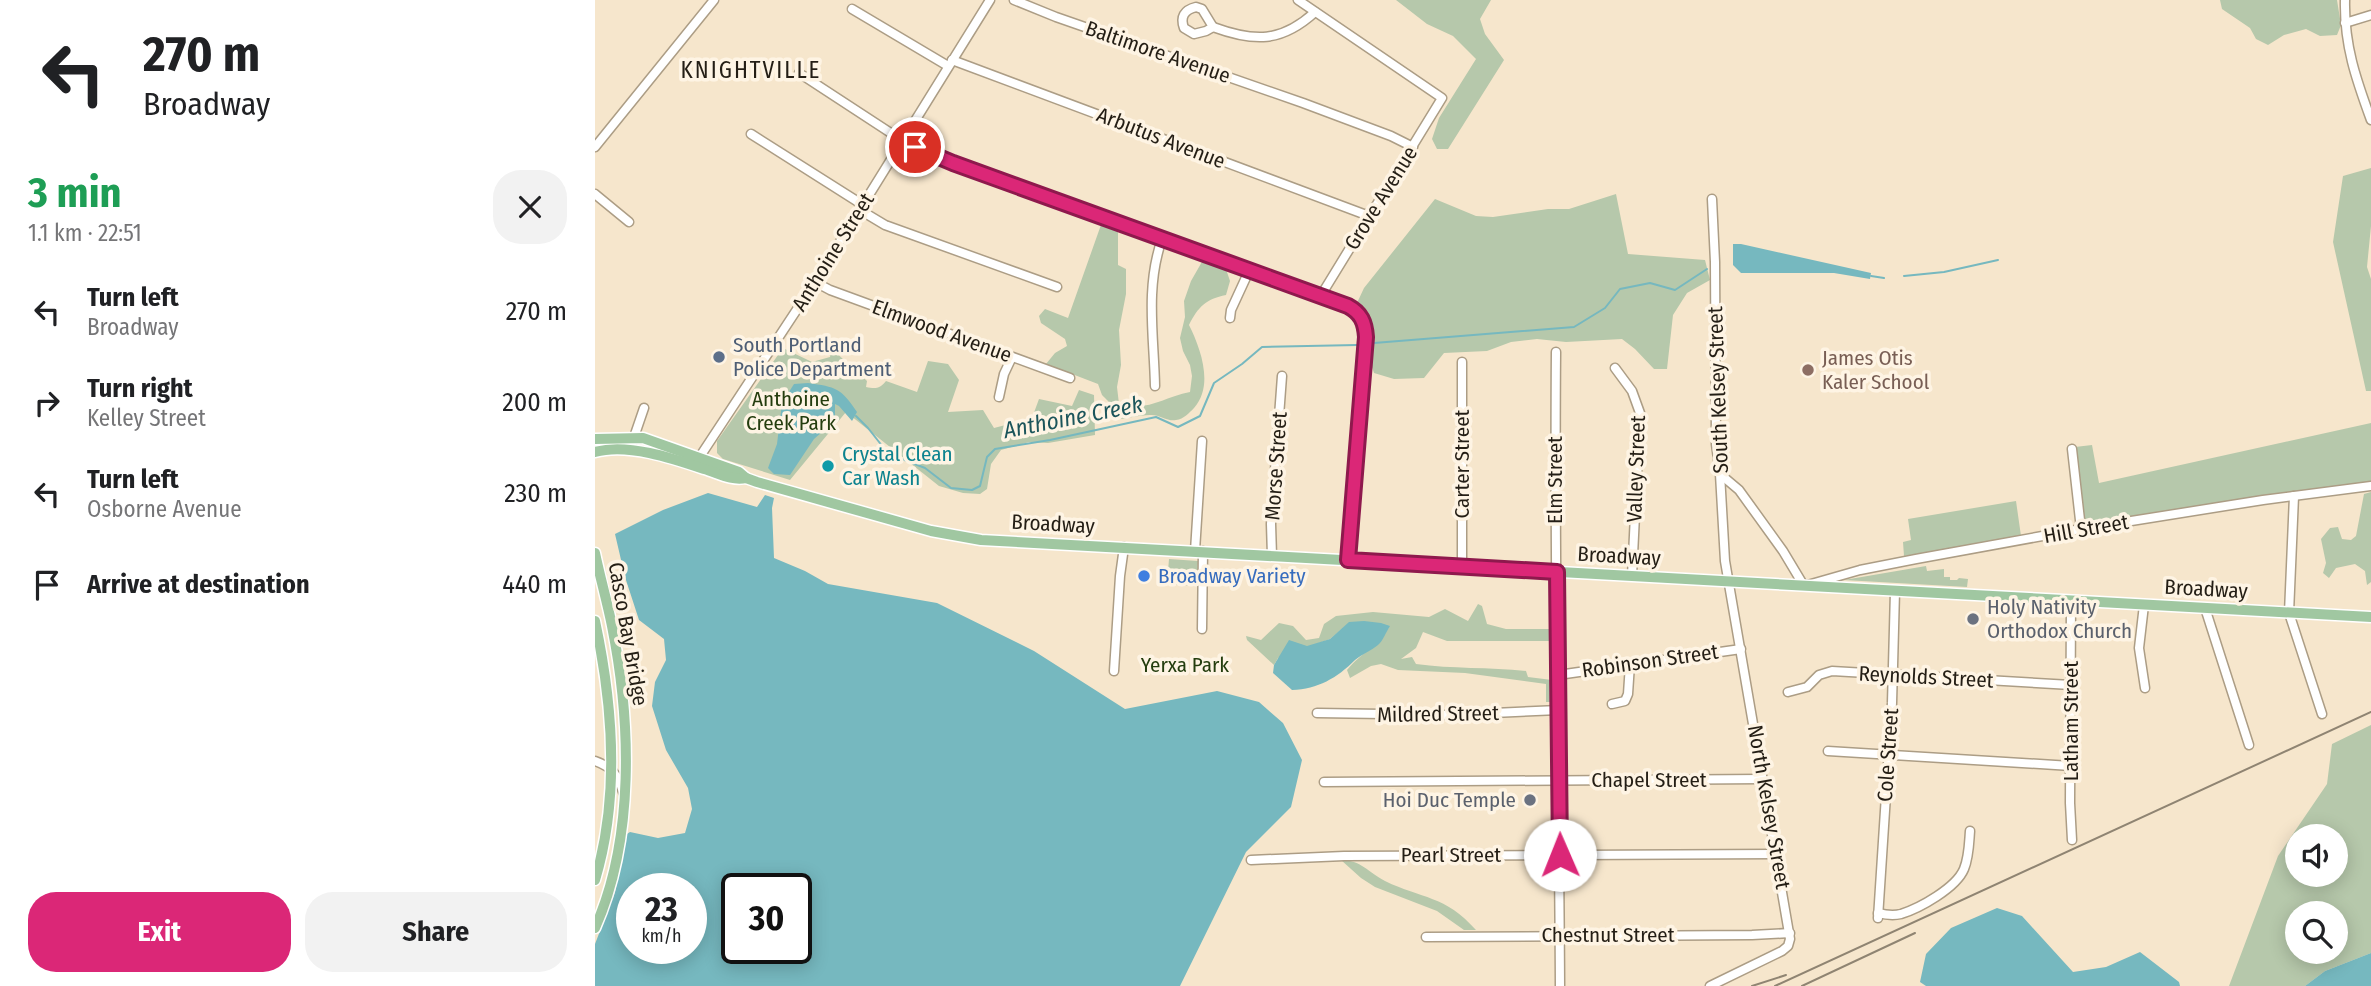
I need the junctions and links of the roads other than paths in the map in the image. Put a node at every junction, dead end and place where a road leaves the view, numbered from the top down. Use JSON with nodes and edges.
{"nodes":[{"id":1,"x":714,"y":0,"type":"edge"},
{"id":2,"x":990,"y":0,"type":"edge"},
{"id":3,"x":1014,"y":0,"type":"edge"},
{"id":4,"x":1298,"y":0,"type":"edge"},
{"id":5,"x":2345,"y":0,"type":"edge"},
{"id":6,"x":852,"y":9,"type":"dead end"},
{"id":7,"x":1315,"y":12,"type":"junction"},
{"id":8,"x":2371,"y":15,"type":"edge"},
{"id":9,"x":2345,"y":23,"type":"junction"},
{"id":10,"x":1213,"y":27,"type":"dead end"},
{"id":11,"x":950,"y":63,"type":"junction"},
{"id":12,"x":799,"y":73,"type":"dead end"},
{"id":13,"x":2368,"y":102,"type":"edge"},
{"id":14,"x":2371,"y":120,"type":"edge"},
{"id":15,"x":751,"y":134,"type":"dead end"},
{"id":16,"x":903,"y":141,"type":"junction"},
{"id":17,"x":595,"y":147,"type":"edge"},
{"id":18,"x":1413,"y":148,"type":"junction"},
{"id":19,"x":595,"y":194,"type":"edge"},
{"id":20,"x":1712,"y":198,"type":"dead end"},
{"id":21,"x":862,"y":207,"type":"junction"},
{"id":22,"x":1369,"y":216,"type":"junction"},
{"id":23,"x":629,"y":222,"type":"dead end"},
{"id":24,"x":1162,"y":239,"type":"junction"},
{"id":25,"x":1249,"y":271,"type":"junction"},
{"id":26,"x":815,"y":282,"type":"junction"},
{"id":27,"x":1057,"y":287,"type":"dead end"},
{"id":28,"x":1320,"y":297,"type":"junction"},
{"id":29,"x":1230,"y":318,"type":"dead end"},
{"id":30,"x":1556,"y":352,"type":"dead end"},
{"id":31,"x":1012,"y":357,"type":"junction"},
{"id":32,"x":1462,"y":362,"type":"dead end"},
{"id":33,"x":1615,"y":368,"type":"dead end"},
{"id":34,"x":1282,"y":376,"type":"dead end"},
{"id":35,"x":1070,"y":378,"type":"dead end"},
{"id":36,"x":1155,"y":386,"type":"dead end"},
{"id":37,"x":999,"y":397,"type":"dead end"},
{"id":38,"x":644,"y":408,"type":"dead end"},
{"id":39,"x":634,"y":436,"type":"junction"},
{"id":40,"x":595,"y":439,"type":"edge"},
{"id":41,"x":1202,"y":440,"type":"dead end"},
{"id":42,"x":630,"y":449,"type":"junction"},
{"id":43,"x":2072,"y":449,"type":"dead end"},
{"id":44,"x":595,"y":452,"type":"edge"},
{"id":45,"x":697,"y":461,"type":"junction"},
{"id":46,"x":1720,"y":474,"type":"junction"},
{"id":47,"x":2371,"y":486,"type":"edge"},
{"id":48,"x":2294,"y":496,"type":"junction"},
{"id":49,"x":2081,"y":529,"type":"junction"},
{"id":50,"x":1124,"y":547,"type":"junction"},
{"id":51,"x":1199,"y":551,"type":"junction"},
{"id":52,"x":595,"y":553,"type":"edge"},
{"id":53,"x":1272,"y":556,"type":"junction"},
{"id":54,"x":1348,"y":560,"type":"junction"},
{"id":55,"x":1462,"y":566,"type":"junction"},
{"id":56,"x":1557,"y":572,"type":"junction"},
{"id":57,"x":1632,"y":576,"type":"junction"},
{"id":58,"x":1729,"y":582,"type":"junction"},
{"id":59,"x":1804,"y":586,"type":"junction"},
{"id":60,"x":1895,"y":591,"type":"junction"},
{"id":61,"x":2071,"y":601,"type":"junction"},
{"id":62,"x":2144,"y":605,"type":"junction"},
{"id":63,"x":2205,"y":608,"type":"junction"},
{"id":64,"x":2289,"y":613,"type":"junction"},
{"id":65,"x":2371,"y":617,"type":"edge"},
{"id":66,"x":595,"y":621,"type":"edge"},
{"id":67,"x":1202,"y":629,"type":"dead end"},
{"id":68,"x":1741,"y":649,"type":"junction"},
{"id":69,"x":1630,"y":664,"type":"junction"},
{"id":70,"x":1114,"y":671,"type":"dead end"},
{"id":71,"x":1558,"y":675,"type":"junction"},
{"id":72,"x":1893,"y":676,"type":"junction"},
{"id":73,"x":2071,"y":685,"type":"junction"},
{"id":74,"x":2145,"y":688,"type":"dead end"},
{"id":75,"x":1788,"y":692,"type":"dead end"},
{"id":76,"x":1612,"y":704,"type":"dead end"},
{"id":77,"x":1559,"y":710,"type":"junction"},
{"id":78,"x":1317,"y":713,"type":"dead end"},
{"id":79,"x":2322,"y":713,"type":"dead end"},
{"id":80,"x":2249,"y":745,"type":"dead end"},
{"id":81,"x":1828,"y":751,"type":"dead end"},
{"id":82,"x":1888,"y":755,"type":"junction"},
{"id":83,"x":595,"y":761,"type":"edge"},
{"id":84,"x":2071,"y":766,"type":"junction"},
{"id":85,"x":611,"y":768,"type":"junction"},
{"id":86,"x":1763,"y":779,"type":"junction"},
{"id":87,"x":1559,"y":780,"type":"junction"},
{"id":88,"x":1324,"y":782,"type":"dead end"},
{"id":89,"x":624,"y":794,"type":"junction"},
{"id":90,"x":1970,"y":831,"type":"dead end"},
{"id":91,"x":2072,"y":840,"type":"dead end"},
{"id":92,"x":1777,"y":854,"type":"junction"},
{"id":93,"x":1560,"y":855,"type":"junction"},
{"id":94,"x":1251,"y":860,"type":"dead end"},
{"id":95,"x":595,"y":880,"type":"edge"},
{"id":96,"x":595,"y":928,"type":"edge"},
{"id":97,"x":1790,"y":933,"type":"junction"},
{"id":98,"x":1560,"y":936,"type":"junction"},
{"id":99,"x":1426,"y":937,"type":"dead end"},
{"id":100,"x":1560,"y":986,"type":"edge"},
{"id":101,"x":1710,"y":986,"type":"edge"}],
"edges":[{"from":1,"to":17,"type":"street"},
{"from":2,"to":11,"type":"street","name":"Anthoine Street"},
{"from":3,"to":18,"type":"street","name":"Baltimore Avenue"},
{"from":4,"to":7,"type":"street"},
{"from":5,"to":9,"type":"street"},
{"from":6,"to":11,"type":"street","name":"Arbutus Avenue"},
{"from":7,"to":10,"type":"street"},
{"from":7,"to":18,"type":"street","name":"Grove Avenue"},
{"from":8,"to":9,"type":"street"},
{"from":9,"to":13,"type":"street"},
{"from":11,"to":16,"type":"street","name":"Anthoine Street"},
{"from":11,"to":22,"type":"street","name":"Arbutus Avenue"},
{"from":12,"to":16,"type":"street"},
{"from":13,"to":14,"type":"street"},
{"from":15,"to":21,"type":"street"},
{"from":16,"to":21,"type":"street","name":"Anthoine Street"},
{"from":16,"to":24,"type":"street"},
{"from":18,"to":22,"type":"street","name":"Grove Avenue"},
{"from":19,"to":23,"type":"street"},
{"from":20,"to":46,"type":"street","name":"South Kelsey Street"},
{"from":21,"to":26,"type":"street","name":"Anthoine Street"},
{"from":21,"to":27,"type":"street"},
{"from":22,"to":28,"type":"street","name":"Grove Avenue"},
{"from":24,"to":25,"type":"street"},
{"from":24,"to":36,"type":"street"},
{"from":25,"to":28,"type":"street"},
{"from":25,"to":29,"type":"street"},
{"from":26,"to":31,"type":"street","name":"Elmwood Avenue"},
{"from":26,"to":45,"type":"street","name":"Anthoine Street"},
{"from":28,"to":54,"type":"street"},
{"from":30,"to":56,"type":"street","name":"Elm Street"},
{"from":31,"to":35,"type":"street","name":"Elmwood Avenue"},
{"from":31,"to":37,"type":"street"},
{"from":32,"to":55,"type":"street","name":"Carter Street"},
{"from":33,"to":57,"type":"street","name":"Valley Street"},
{"from":34,"to":53,"type":"street","name":"Morse Street"},
{"from":38,"to":39,"type":"street"},
{"from":39,"to":40,"type":"main road","name":"Broadway"},
{"from":39,"to":42,"type":"street"},
{"from":39,"to":45,"type":"main road","name":"Broadway"},
{"from":41,"to":51,"type":"street"},
{"from":42,"to":44,"type":"main road","name":"Broadway"},
{"from":42,"to":45,"type":"main road","name":"Broadway"},
{"from":43,"to":49,"type":"street"},
{"from":45,"to":50,"type":"main road","name":"Broadway"},
{"from":46,"to":58,"type":"street","name":"South Kelsey Street"},
{"from":46,"to":59,"type":"street"},
{"from":47,"to":48,"type":"street","name":"Hill Street"},
{"from":48,"to":49,"type":"street","name":"Hill Street"},
{"from":48,"to":64,"type":"street"},
{"from":49,"to":59,"type":"street","name":"Hill Street"},
{"from":50,"to":51,"type":"main road","name":"Broadway"},
{"from":50,"to":70,"type":"street"},
{"from":51,"to":53,"type":"main road","name":"Broadway"},
{"from":51,"to":67,"type":"street"},
{"from":52,"to":89,"type":"main road","name":"Casco Bay Bridge"},
{"from":53,"to":54,"type":"main road","name":"Broadway"},
{"from":54,"to":55,"type":"main road","name":"Broadway"},
{"from":55,"to":56,"type":"main road","name":"Broadway"},
{"from":56,"to":57,"type":"main road","name":"Broadway"},
{"from":56,"to":71,"type":"street","name":"Elm Street"},
{"from":57,"to":58,"type":"main road","name":"Broadway"},
{"from":58,"to":59,"type":"main road","name":"Broadway"},
{"from":58,"to":68,"type":"street","name":"North Kelsey Street"},
{"from":59,"to":60,"type":"main road","name":"Broadway"},
{"from":60,"to":61,"type":"main road","name":"Broadway"},
{"from":60,"to":72,"type":"street","name":"Cole Street"},
{"from":61,"to":62,"type":"main road","name":"Broadway"},
{"from":61,"to":73,"type":"street","name":"Latham Street"},
{"from":62,"to":63,"type":"main road","name":"Broadway"},
{"from":62,"to":74,"type":"street"},
{"from":63,"to":64,"type":"main road","name":"Broadway"},
{"from":63,"to":80,"type":"street"},
{"from":64,"to":65,"type":"main road","name":"Broadway"},
{"from":64,"to":79,"type":"street"},
{"from":66,"to":85,"type":"main road","name":"Casco Bay Bridge"},
{"from":68,"to":69,"type":"street","name":"Robinson Street"},
{"from":68,"to":86,"type":"street","name":"North Kelsey Street"},
{"from":69,"to":71,"type":"street","name":"Robinson Street"},
{"from":69,"to":76,"type":"street"},
{"from":71,"to":77,"type":"street","name":"Elm Street"},
{"from":72,"to":73,"type":"street","name":"Reynolds Street"},
{"from":72,"to":75,"type":"street","name":"Reynolds Street"},
{"from":72,"to":82,"type":"street","name":"Cole Street"},
{"from":73,"to":84,"type":"street","name":"Latham Street"},
{"from":77,"to":78,"type":"street","name":"Mildred Street"},
{"from":77,"to":87,"type":"street","name":"Elm Street"},
{"from":81,"to":82,"type":"street"},
{"from":82,"to":84,"type":"street"},
{"from":82,"to":90,"type":"street","name":"Cole Street"},
{"from":83,"to":85,"type":"street"},
{"from":84,"to":91,"type":"street","name":"Latham Street"},
{"from":85,"to":89,"type":"street"},
{"from":85,"to":95,"type":"main road","name":"Casco Bay Bridge"},
{"from":86,"to":87,"type":"street","name":"Chapel Street"},
{"from":86,"to":92,"type":"street","name":"North Kelsey Street"},
{"from":87,"to":88,"type":"street","name":"Chapel Street"},
{"from":87,"to":93,"type":"street","name":"Elm Street"},
{"from":89,"to":96,"type":"main road","name":"Casco Bay Bridge"},
{"from":92,"to":93,"type":"street","name":"Pearl Street"},
{"from":92,"to":97,"type":"street","name":"North Kelsey Street"},
{"from":93,"to":94,"type":"street","name":"Pearl Street"},
{"from":93,"to":98,"type":"street","name":"Elm Street"},
{"from":97,"to":98,"type":"street","name":"Chestnut Street"},
{"from":97,"to":101,"type":"street"},
{"from":98,"to":99,"type":"street","name":"Chestnut Street"},
{"from":98,"to":100,"type":"street","name":"Elm Street"}]}
